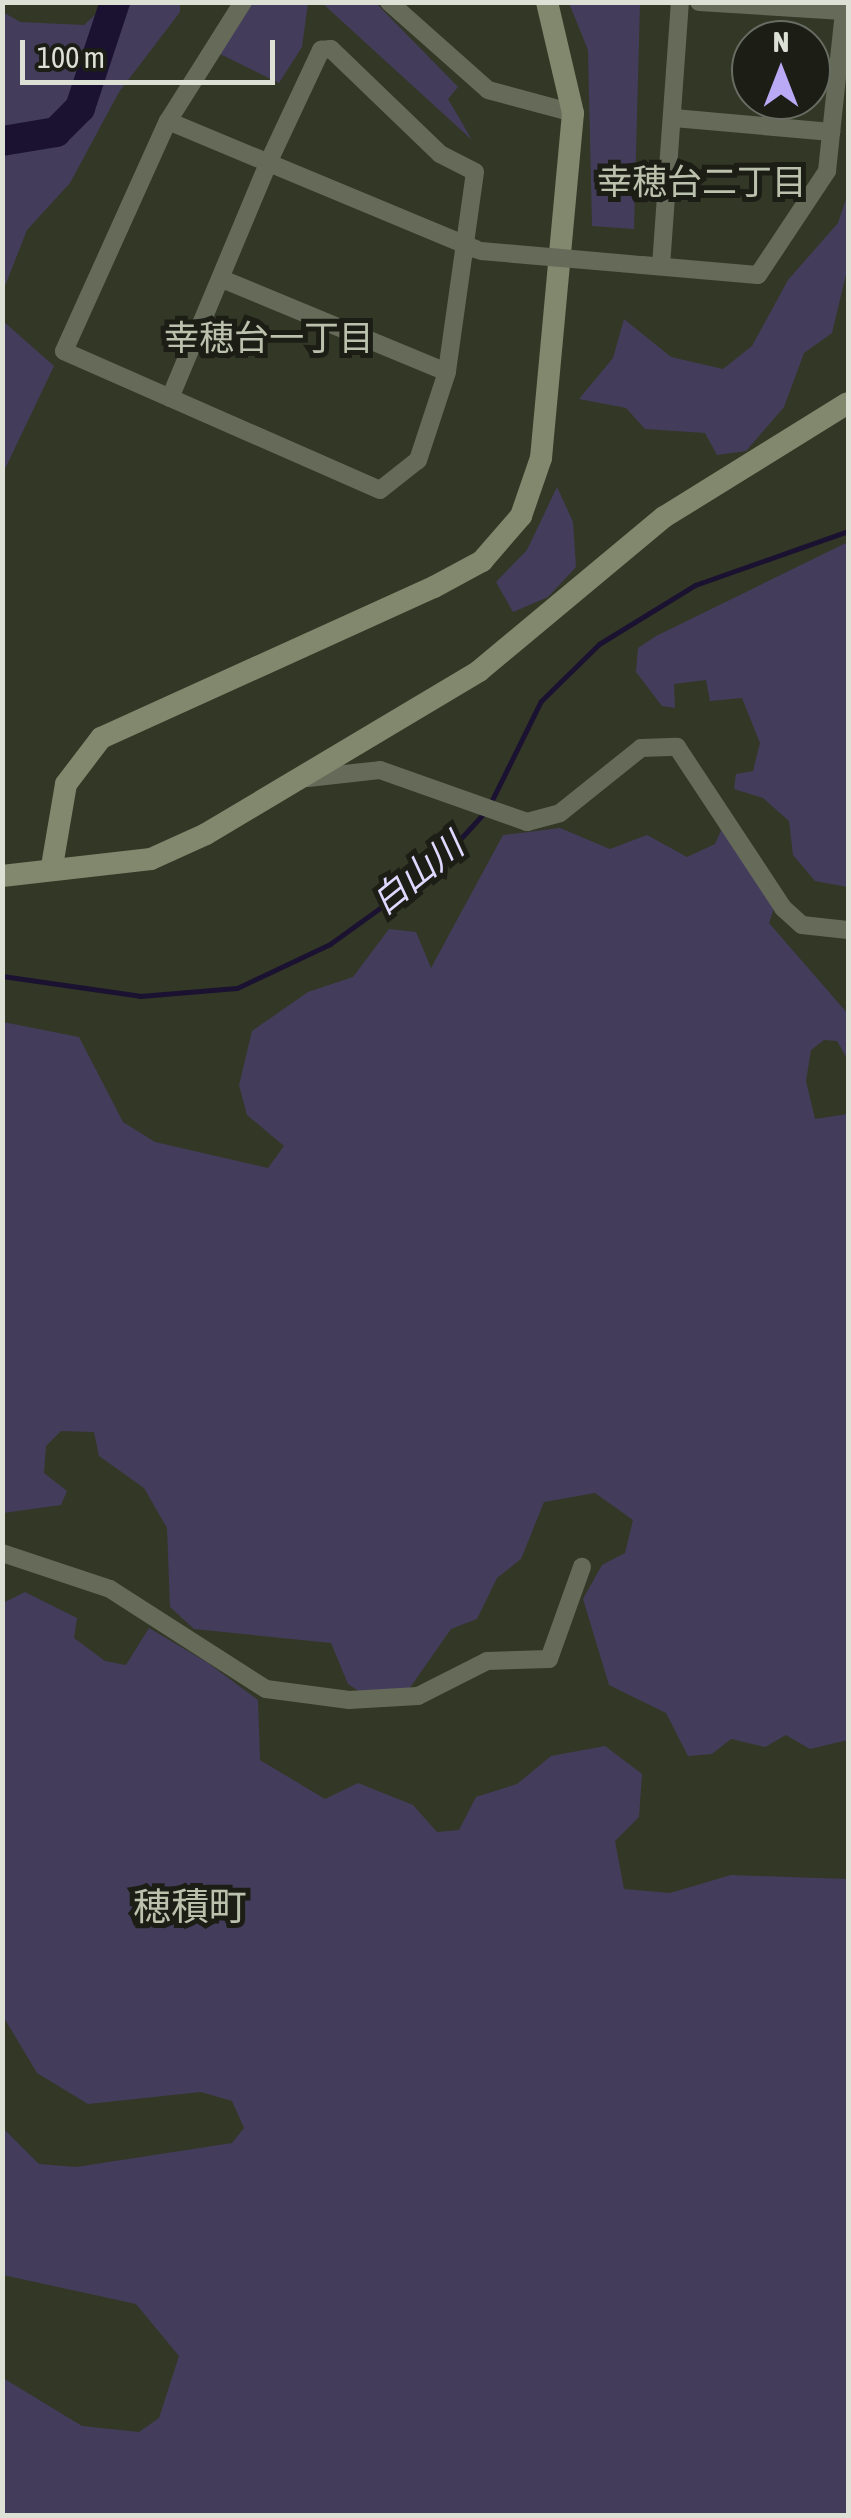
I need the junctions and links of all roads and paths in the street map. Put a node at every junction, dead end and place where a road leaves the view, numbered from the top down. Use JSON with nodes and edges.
{"nodes":[{"id":1,"x":244,"y":2,"type":"edge"},
{"id":2,"x":389,"y":2,"type":"edge"},
{"id":3,"x":547,"y":2,"type":"edge"},
{"id":4,"x":680,"y":2,"type":"edge"},
{"id":5,"x":699,"y":2,"type":"edge"},
{"id":6,"x":844,"y":7,"type":"edge"},
{"id":7,"x":573,"y":113,"type":"junction"},
{"id":8,"x":674,"y":118,"type":"junction"},
{"id":9,"x":168,"y":120,"type":"junction"},
{"id":10,"x":831,"y":132,"type":"junction"},
{"id":11,"x":269,"y":161,"type":"junction"},
{"id":12,"x":473,"y":248,"type":"junction"},
{"id":13,"x":661,"y":266,"type":"junction"},
{"id":14,"x":222,"y":278,"type":"junction"},
{"id":15,"x":447,"y":372,"type":"junction"},
{"id":16,"x":170,"y":398,"type":"junction"},
{"id":17,"x":848,"y":403,"type":"edge"},
{"id":18,"x":280,"y":791,"type":"junction"},
{"id":19,"x":52,"y":866,"type":"junction"},
{"id":20,"x":2,"y":876,"type":"edge"},
{"id":21,"x":848,"y":930,"type":"edge"},
{"id":22,"x":2,"y":1553,"type":"edge"},
{"id":23,"x":582,"y":1566,"type":"dead end"}],
"edges":[{"from":1,"to":9,"type":"street"},
{"from":2,"to":7,"type":"street"},
{"from":3,"to":7,"type":"street"},
{"from":4,"to":8,"type":"street"},
{"from":5,"to":6,"type":"street"},
{"from":6,"to":10,"type":"street"},
{"from":7,"to":19,"type":"street"},
{"from":8,"to":10,"type":"street"},
{"from":8,"to":13,"type":"street"},
{"from":9,"to":11,"type":"street"},
{"from":9,"to":16,"type":"street"},
{"from":10,"to":13,"type":"street"},
{"from":11,"to":12,"type":"street"},
{"from":11,"to":12,"type":"street"},
{"from":11,"to":14,"type":"street"},
{"from":12,"to":13,"type":"street","bridge":true},
{"from":12,"to":15,"type":"street"},
{"from":14,"to":15,"type":"street"},
{"from":14,"to":16,"type":"street"},
{"from":15,"to":16,"type":"street"},
{"from":17,"to":18,"type":"street"},
{"from":18,"to":19,"type":"street"},
{"from":18,"to":21,"type":"street"},
{"from":19,"to":20,"type":"street"},
{"from":22,"to":23,"type":"street"}]}
